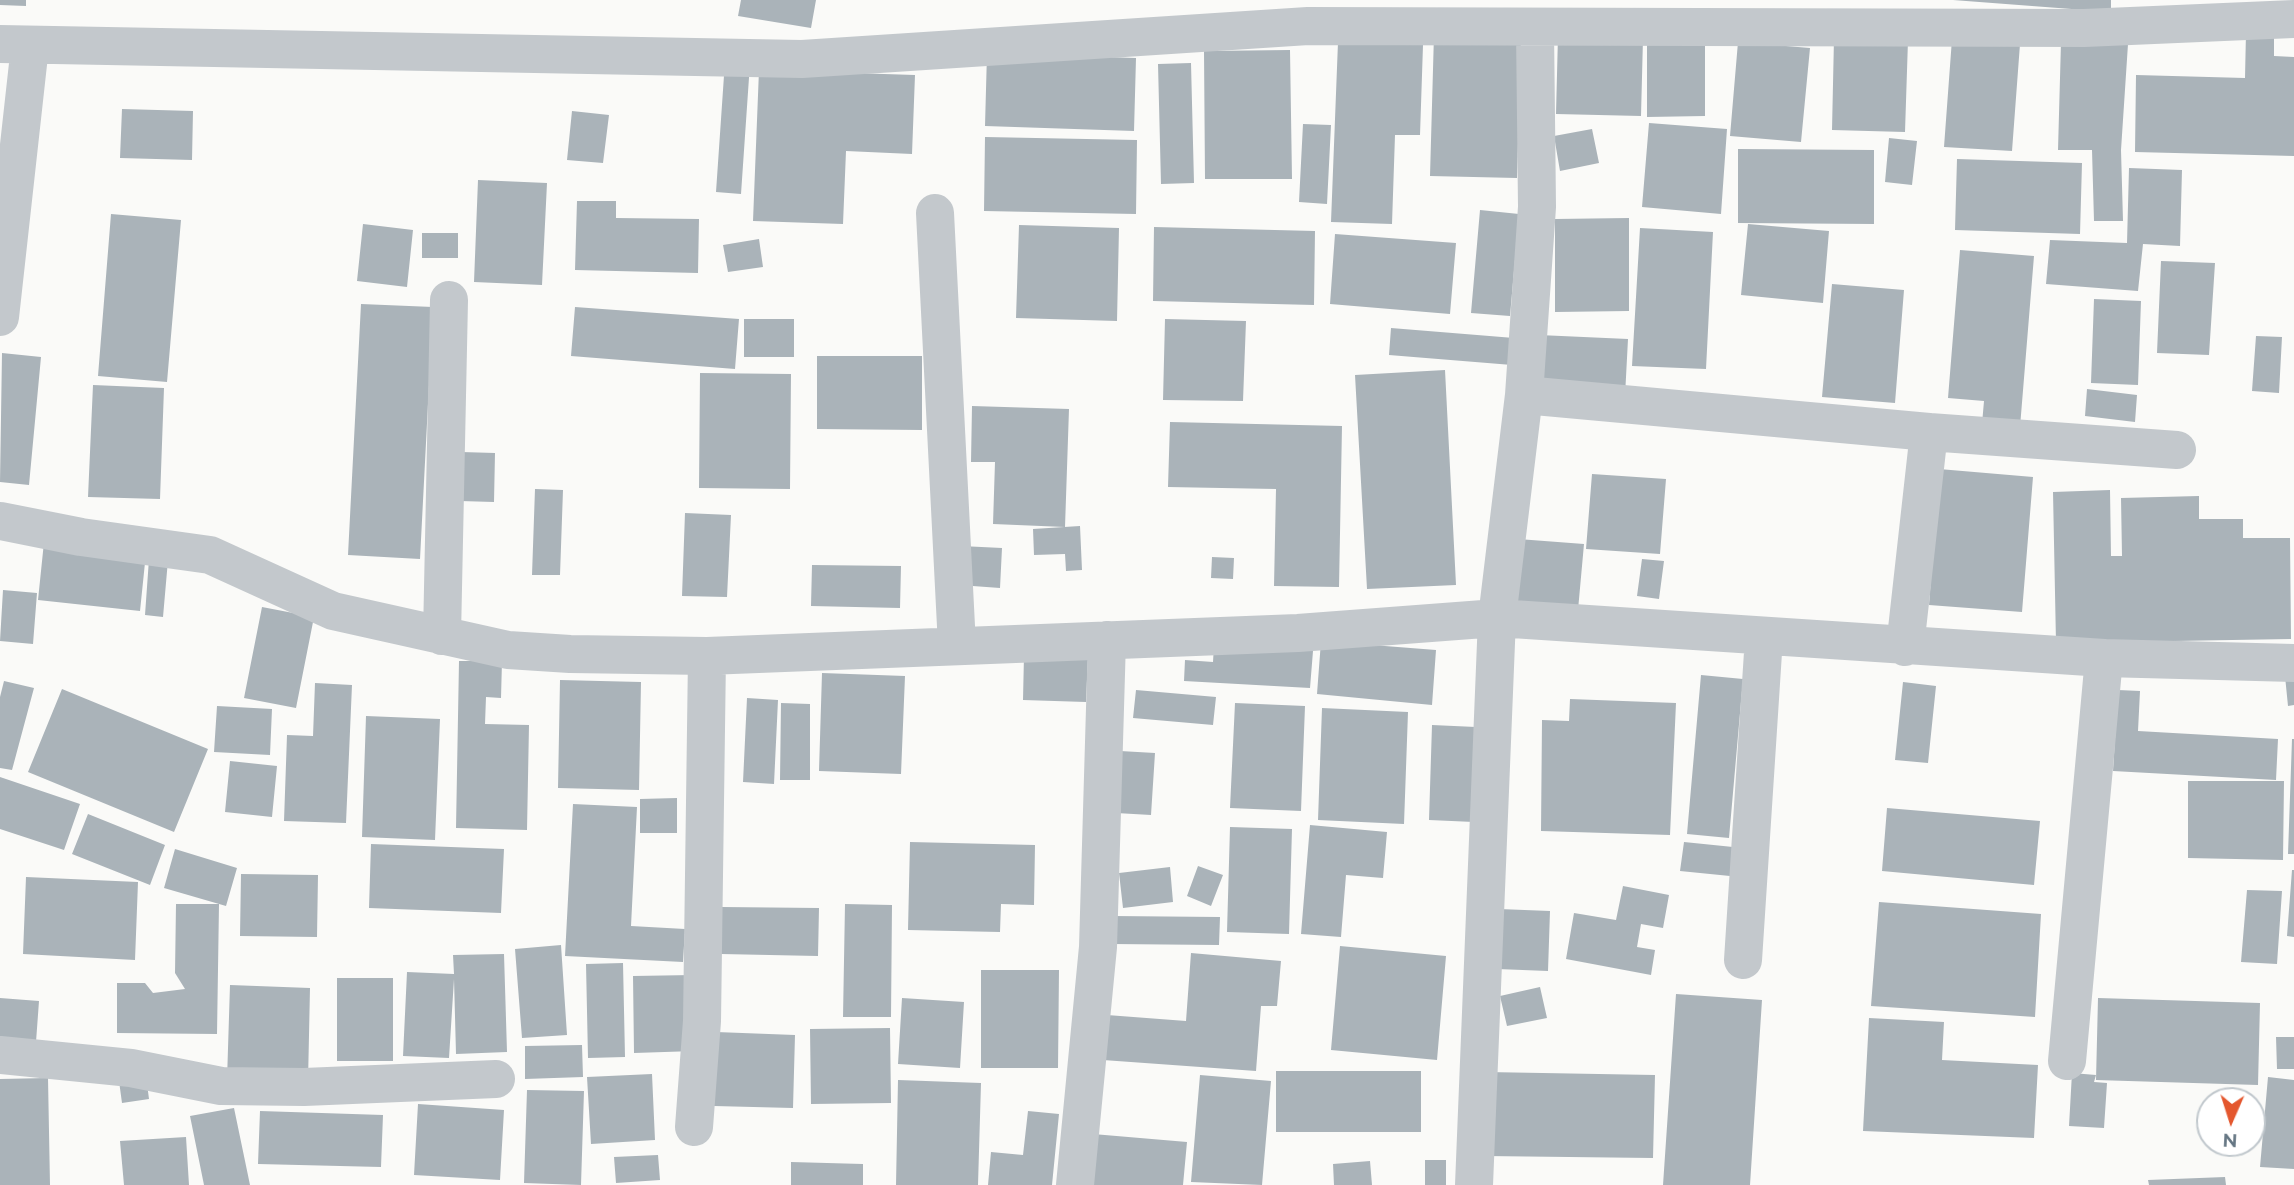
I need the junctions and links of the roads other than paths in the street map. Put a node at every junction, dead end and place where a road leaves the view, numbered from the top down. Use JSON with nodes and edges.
{"nodes":[{"id":1,"x":2294,"y":19,"type":"edge"},
{"id":2,"x":1535,"y":29,"type":"junction"},
{"id":3,"x":15,"y":45,"type":"edge"},
{"id":4,"x":935,"y":213,"type":"dead end"},
{"id":5,"x":449,"y":300,"type":"dead end"},
{"id":6,"x":0,"y":317,"type":"edge"},
{"id":7,"x":1524,"y":395,"type":"junction"},
{"id":8,"x":1929,"y":432,"type":"junction"},
{"id":9,"x":2177,"y":450,"type":"dead end"},
{"id":10,"x":0,"y":520,"type":"edge"},
{"id":11,"x":1497,"y":618,"type":"junction"},
{"id":12,"x":442,"y":636,"type":"junction"},
{"id":13,"x":1764,"y":636,"type":"junction"},
{"id":14,"x":1107,"y":640,"type":"junction"},
{"id":15,"x":957,"y":646,"type":"junction"},
{"id":16,"x":1905,"y":647,"type":"junction"},
{"id":17,"x":706,"y":656,"type":"junction"},
{"id":18,"x":2104,"y":659,"type":"junction"},
{"id":19,"x":2294,"y":663,"type":"edge"},
{"id":20,"x":1743,"y":960,"type":"dead end"},
{"id":21,"x":0,"y":1055,"type":"edge"},
{"id":22,"x":2067,"y":1062,"type":"dead end"},
{"id":23,"x":496,"y":1079,"type":"dead end"},
{"id":24,"x":694,"y":1127,"type":"dead end"},
{"id":25,"x":1075,"y":1185,"type":"edge"},
{"id":26,"x":1474,"y":1185,"type":"edge"}],
"edges":[{"from":1,"to":2,"type":"street"},
{"from":2,"to":3,"type":"street"},
{"from":2,"to":7,"type":"street"},
{"from":3,"to":6,"type":"street"},
{"from":4,"to":15,"type":"street"},
{"from":5,"to":12,"type":"street"},
{"from":7,"to":8,"type":"street"},
{"from":7,"to":11,"type":"street"},
{"from":8,"to":9,"type":"street"},
{"from":8,"to":16,"type":"street"},
{"from":10,"to":12,"type":"street"},
{"from":11,"to":13,"type":"street"},
{"from":11,"to":14,"type":"street"},
{"from":11,"to":26,"type":"street"},
{"from":12,"to":17,"type":"street"},
{"from":13,"to":16,"type":"street"},
{"from":13,"to":20,"type":"street"},
{"from":14,"to":15,"type":"street"},
{"from":14,"to":25,"type":"street"},
{"from":15,"to":17,"type":"street"},
{"from":16,"to":18,"type":"street"},
{"from":17,"to":24,"type":"street"},
{"from":18,"to":19,"type":"street"},
{"from":18,"to":22,"type":"street"},
{"from":21,"to":23,"type":"street"}]}
